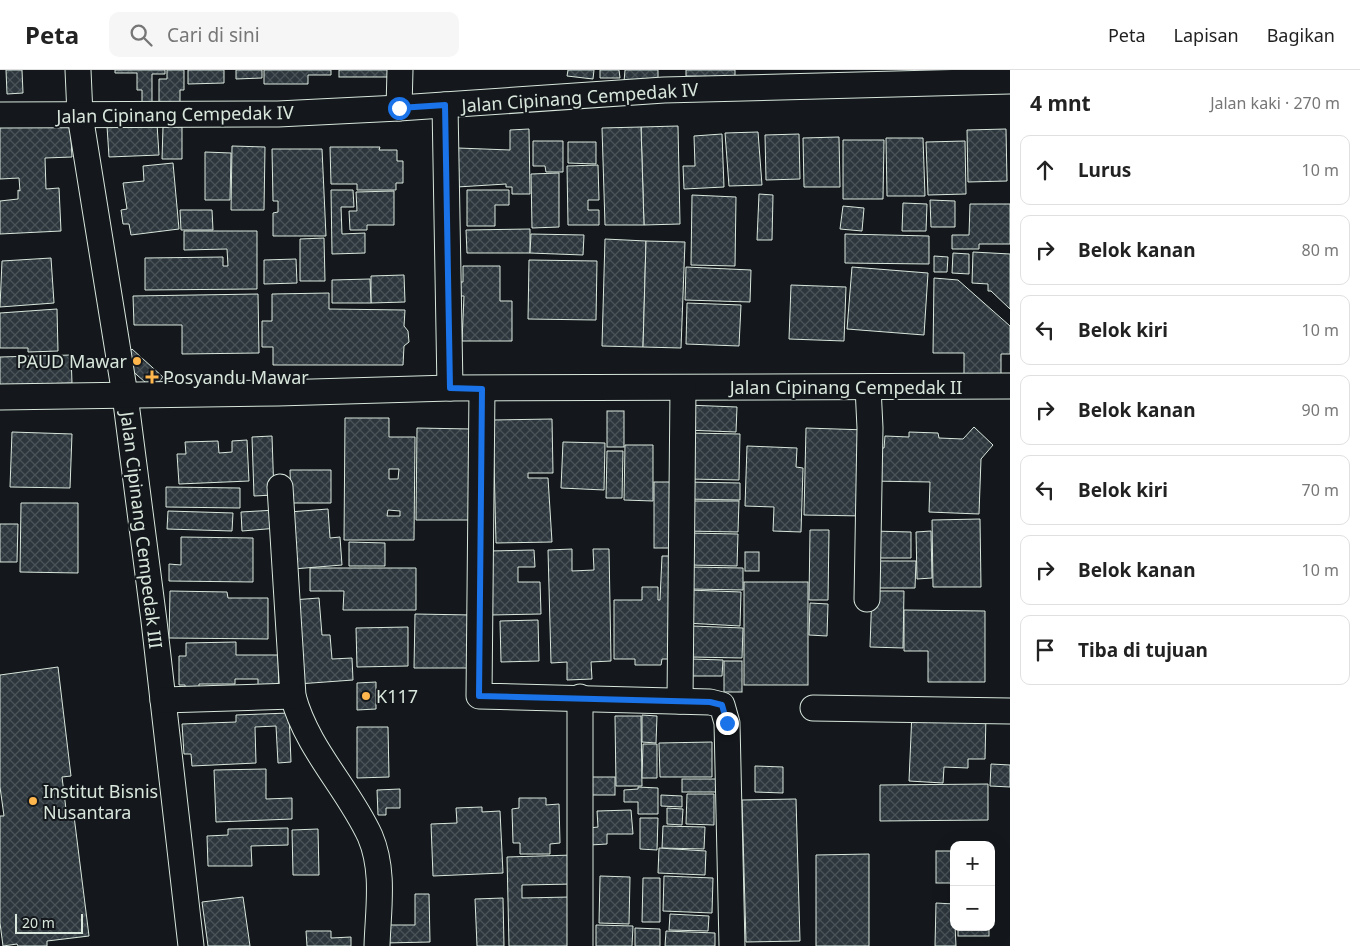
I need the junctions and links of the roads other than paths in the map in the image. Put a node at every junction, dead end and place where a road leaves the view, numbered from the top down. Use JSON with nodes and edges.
{"nodes":[{"id":1,"x":78,"y":70,"type":"edge"},
{"id":2,"x":400,"y":70,"type":"edge"},
{"id":3,"x":664,"y":80,"type":"edge"},
{"id":4,"x":1010,"y":81,"type":"edge"},
{"id":5,"x":445,"y":105,"type":"junction"},
{"id":6,"x":399,"y":108,"type":"junction"},
{"id":7,"x":0,"y":115,"type":"edge"},
{"id":8,"x":80,"y":115,"type":"junction"},
{"id":9,"x":1010,"y":386,"type":"edge"},
{"id":10,"x":868,"y":387,"type":"junction"},
{"id":11,"x":450,"y":388,"type":"junction"},
{"id":12,"x":683,"y":388,"type":"junction"},
{"id":13,"x":482,"y":389,"type":"junction"},
{"id":14,"x":125,"y":395,"type":"junction"},
{"id":15,"x":0,"y":397,"type":"edge"},
{"id":16,"x":280,"y":488,"type":"dead end"},
{"id":17,"x":867,"y":599,"type":"dead end"},
{"id":18,"x":293,"y":696,"type":"junction"},
{"id":19,"x":580,"y":697,"type":"junction"},
{"id":20,"x":163,"y":700,"type":"junction"},
{"id":21,"x":680,"y":701,"type":"junction"},
{"id":22,"x":813,"y":708,"type":"dead end"},
{"id":23,"x":1010,"y":711,"type":"edge"},
{"id":24,"x":190,"y":946,"type":"edge"},
{"id":25,"x":377,"y":946,"type":"edge"},
{"id":26,"x":580,"y":946,"type":"edge"},
{"id":27,"x":732,"y":946,"type":"edge"}],
"edges":[{"from":1,"to":8,"type":"street","name":"Jalan Cipinang Cempedak III"},
{"from":2,"to":6,"type":"street"},
{"from":3,"to":4,"type":"street","name":"Jalan Cipinang Cempedak IV"},
{"from":3,"to":5,"type":"street","name":"Jalan Cipinang Cempedak IV"},
{"from":5,"to":6,"type":"street","name":"Jalan Cipinang Cempedak IV"},
{"from":5,"to":11,"type":"street"},
{"from":6,"to":8,"type":"street","name":"Jalan Cipinang Cempedak IV"},
{"from":7,"to":8,"type":"street","name":"Jalan Cipinang Cempedak IV"},
{"from":8,"to":14,"type":"street","name":"Jalan Cipinang Cempedak III"},
{"from":9,"to":10,"type":"street","name":"Jalan Cipinang Cempedak II"},
{"from":10,"to":12,"type":"street","name":"Jalan Cipinang Cempedak II"},
{"from":10,"to":17,"type":"street"},
{"from":11,"to":13,"type":"street","name":"Jalan Cipinang Cempedak II"},
{"from":11,"to":14,"type":"street","name":"Jalan Cipinang Cempedak II"},
{"from":12,"to":13,"type":"street","name":"Jalan Cipinang Cempedak II"},
{"from":12,"to":21,"type":"street"},
{"from":13,"to":19,"type":"street"},
{"from":14,"to":15,"type":"street","name":"Jalan Cipinang Cempedak II"},
{"from":14,"to":20,"type":"street","name":"Jalan Cipinang Cempedak III"},
{"from":16,"to":18,"type":"street"},
{"from":18,"to":20,"type":"street"},
{"from":18,"to":25,"type":"street"},
{"from":19,"to":21,"type":"street"},
{"from":19,"to":26,"type":"street"},
{"from":20,"to":24,"type":"street","name":"Jalan Cipinang Cempedak III"},
{"from":21,"to":27,"type":"street"},
{"from":22,"to":23,"type":"street"}]}
